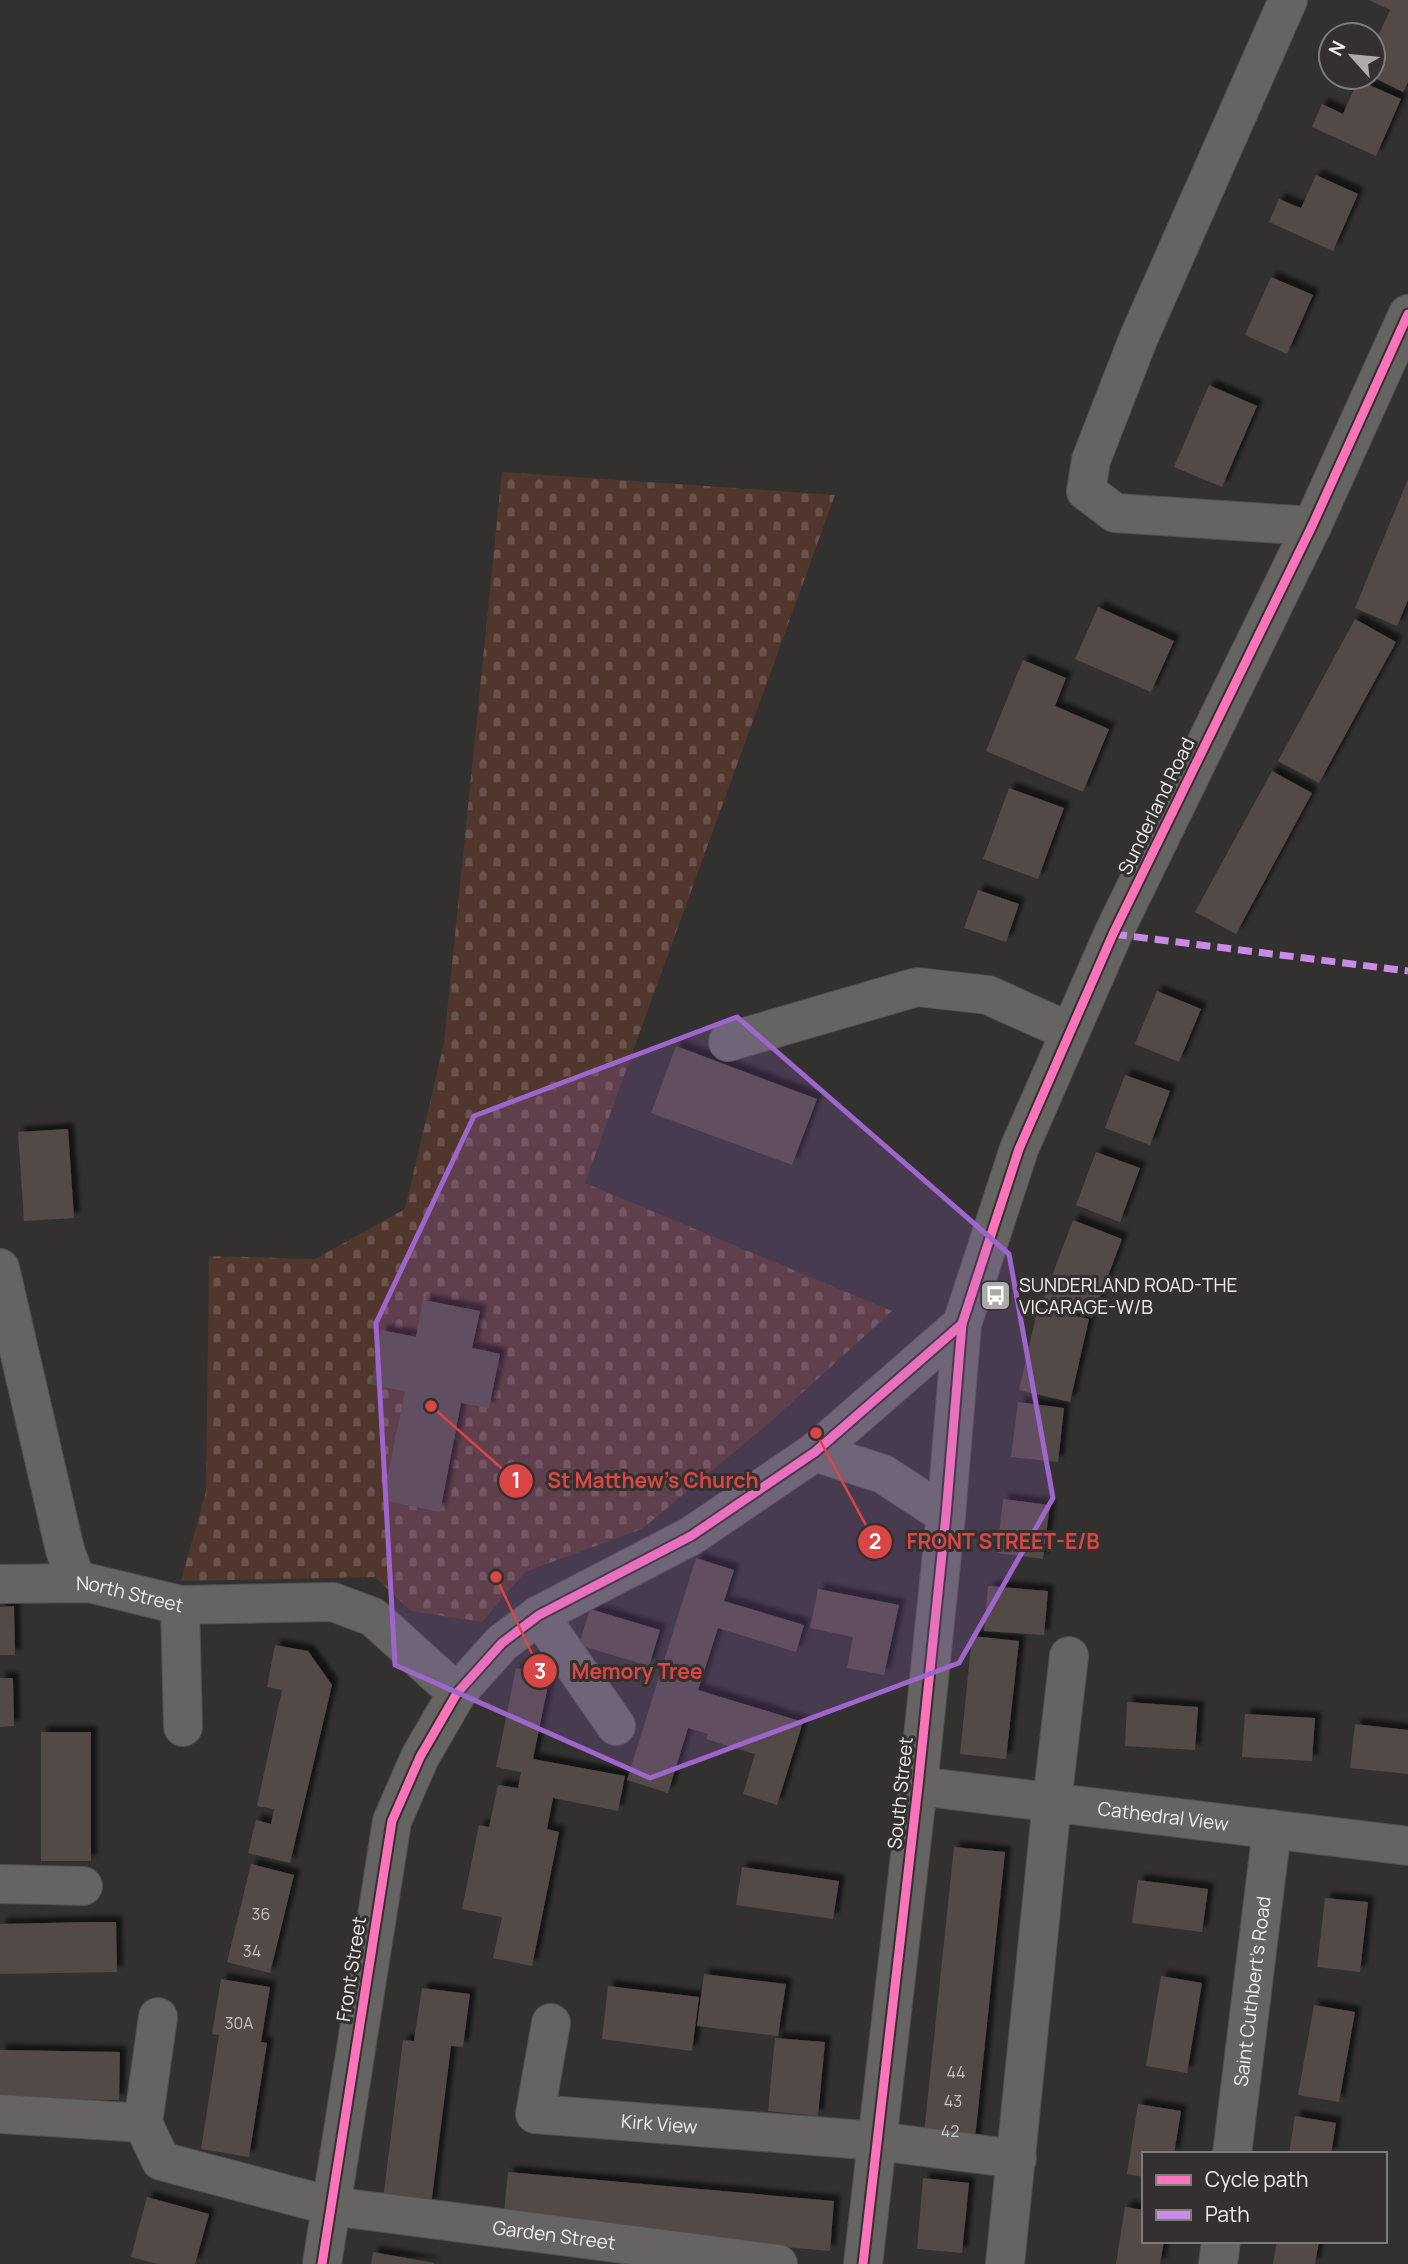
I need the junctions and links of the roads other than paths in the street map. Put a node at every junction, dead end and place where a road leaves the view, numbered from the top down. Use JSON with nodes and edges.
{"nodes":[{"id":1,"x":1288,"y":0,"type":"edge"},
{"id":2,"x":1408,"y":314,"type":"edge"},
{"id":3,"x":1312,"y":526,"type":"junction"},
{"id":4,"x":1070,"y":1032,"type":"junction"},
{"id":5,"x":728,"y":1042,"type":"dead end"},
{"id":6,"x":0,"y":1268,"type":"edge"},
{"id":7,"x":962,"y":1324,"type":"junction"},
{"id":8,"x":815,"y":1452,"type":"junction"},
{"id":9,"x":946,"y":1515,"type":"junction"},
{"id":10,"x":77,"y":1583,"type":"junction"},
{"id":11,"x":0,"y":1584,"type":"edge"},
{"id":12,"x":180,"y":1605,"type":"junction"},
{"id":13,"x":539,"y":1615,"type":"junction"},
{"id":14,"x":1069,"y":1656,"type":"dead end"},
{"id":15,"x":457,"y":1693,"type":"junction"},
{"id":16,"x":616,"y":1726,"type":"dead end"},
{"id":17,"x":183,"y":1727,"type":"dead end"},
{"id":18,"x":918,"y":1786,"type":"junction"},
{"id":19,"x":1052,"y":1802,"type":"junction"},
{"id":20,"x":1272,"y":1829,"type":"junction"},
{"id":21,"x":1408,"y":1846,"type":"edge"},
{"id":22,"x":0,"y":1884,"type":"edge"},
{"id":23,"x":83,"y":1886,"type":"dead end"},
{"id":24,"x":158,"y":2017,"type":"dead end"},
{"id":25,"x":551,"y":2023,"type":"dead end"},
{"id":26,"x":0,"y":2114,"type":"edge"},
{"id":27,"x":143,"y":2123,"type":"junction"},
{"id":28,"x":877,"y":2141,"type":"junction"},
{"id":29,"x":1232,"y":2152,"type":"edge"},
{"id":30,"x":1017,"y":2159,"type":"junction"},
{"id":31,"x":331,"y":2206,"type":"junction"},
{"id":32,"x":1221,"y":2243,"type":"edge"},
{"id":33,"x":322,"y":2264,"type":"edge"},
{"id":34,"x":778,"y":2264,"type":"edge"},
{"id":35,"x":863,"y":2264,"type":"edge"},
{"id":36,"x":1005,"y":2264,"type":"edge"},
{"id":37,"x":1218,"y":2264,"type":"edge"}],
"edges":[{"from":1,"to":3,"type":"street"},
{"from":2,"to":3,"type":"street","name":"Sunderland Road"},
{"from":3,"to":4,"type":"street","name":"Sunderland Road"},
{"from":4,"to":5,"type":"street"},
{"from":4,"to":7,"type":"street","name":"Sunderland Road"},
{"from":6,"to":10,"type":"street"},
{"from":7,"to":8,"type":"street","name":"Front Street"},
{"from":7,"to":9,"type":"street","name":"South Street"},
{"from":8,"to":9,"type":"street"},
{"from":8,"to":13,"type":"street","name":"Front Street"},
{"from":9,"to":18,"type":"street","name":"South Street"},
{"from":10,"to":11,"type":"street","name":"North Street"},
{"from":10,"to":12,"type":"street","name":"North Street"},
{"from":12,"to":15,"type":"street"},
{"from":12,"to":17,"type":"street","name":"North Street"},
{"from":13,"to":15,"type":"street","name":"Front Street"},
{"from":13,"to":16,"type":"street"},
{"from":14,"to":19,"type":"street"},
{"from":15,"to":31,"type":"street","name":"Front Street"},
{"from":18,"to":19,"type":"street","name":"Cathedral View"},
{"from":18,"to":28,"type":"street","name":"South Street"},
{"from":19,"to":20,"type":"street","name":"Cathedral View"},
{"from":19,"to":30,"type":"street"},
{"from":20,"to":21,"type":"street","name":"Cathedral View"},
{"from":20,"to":29,"type":"street","name":"Saint Cuthbert's Road"},
{"from":22,"to":23,"type":"street"},
{"from":24,"to":27,"type":"street"},
{"from":25,"to":28,"type":"street","name":"Kirk View"},
{"from":26,"to":27,"type":"street"},
{"from":27,"to":31,"type":"street","name":"Garden Street"},
{"from":28,"to":30,"type":"street"},
{"from":28,"to":35,"type":"street","name":"South Street"},
{"from":30,"to":36,"type":"street"},
{"from":31,"to":33,"type":"street","name":"Front Street"},
{"from":31,"to":34,"type":"street","name":"Garden Street"},
{"from":32,"to":37,"type":"street"}]}
